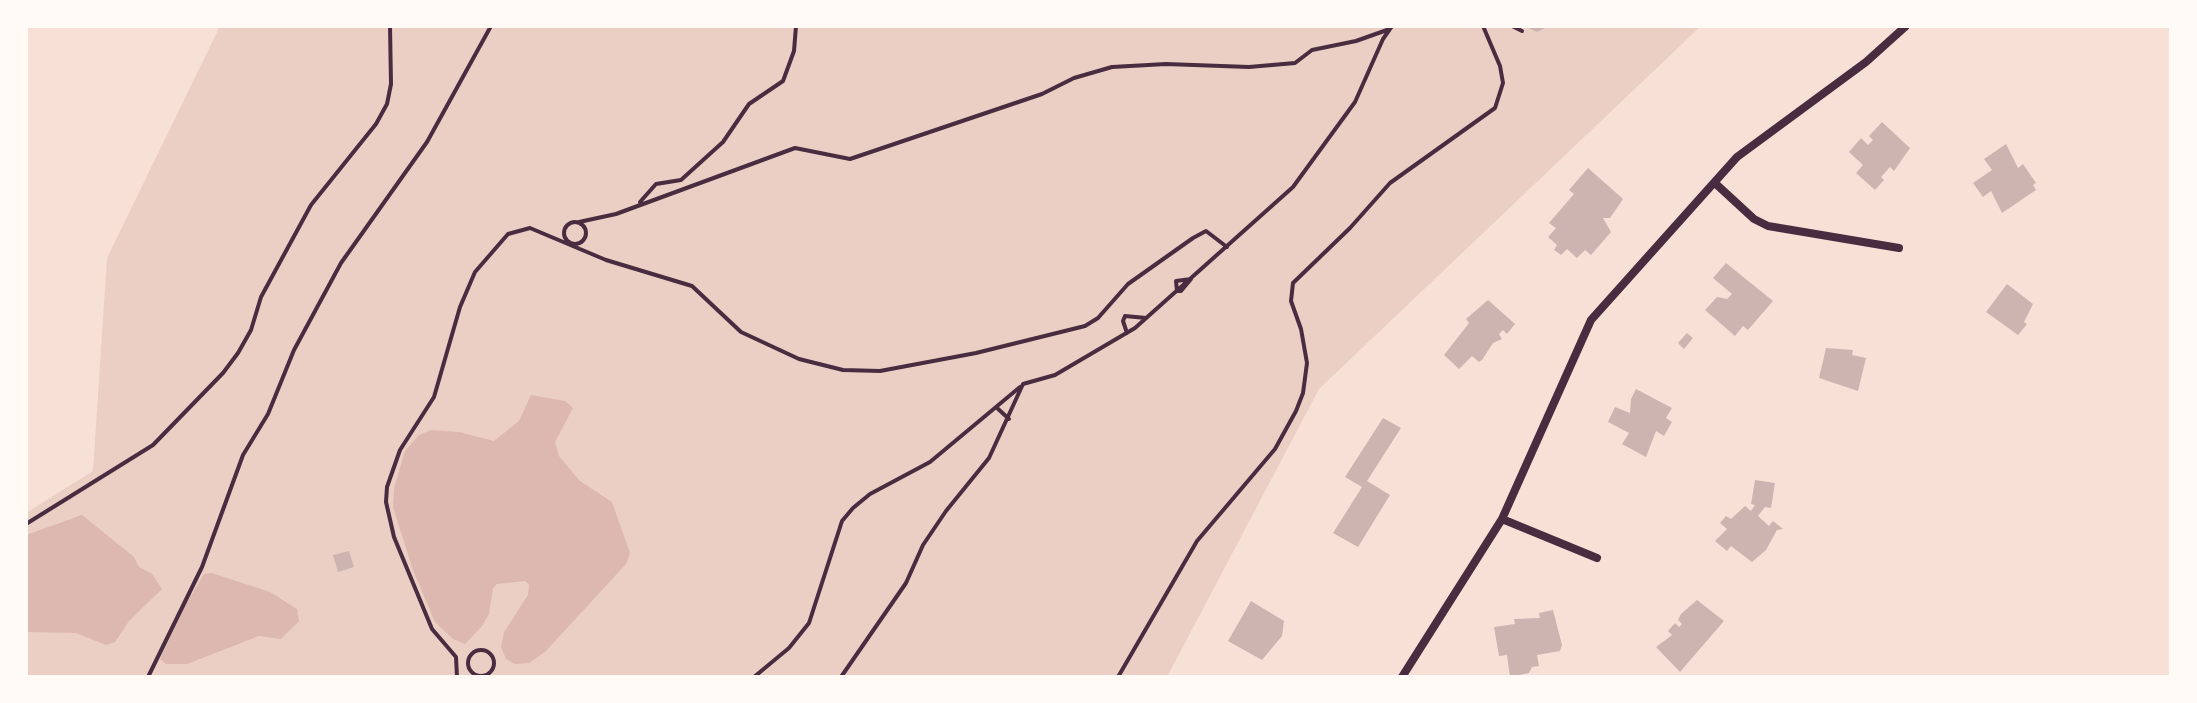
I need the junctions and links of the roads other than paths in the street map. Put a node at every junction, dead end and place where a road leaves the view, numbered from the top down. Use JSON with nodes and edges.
{"nodes":[{"id":1,"x":390,"y":26,"type":"edge"},
{"id":2,"x":491,"y":26,"type":"edge"},
{"id":3,"x":796,"y":26,"type":"edge"},
{"id":4,"x":1512,"y":26,"type":"edge"},
{"id":5,"x":1906,"y":26,"type":"edge"},
{"id":6,"x":1391,"y":27,"type":"edge"},
{"id":7,"x":1484,"y":27,"type":"edge"},
{"id":8,"x":1522,"y":31,"type":"dead end"},
{"id":9,"x":1716,"y":184,"type":"junction"},
{"id":10,"x":648,"y":192,"type":"junction"},
{"id":11,"x":669,"y":192,"type":"junction"},
{"id":12,"x":652,"y":199,"type":"junction"},
{"id":13,"x":641,"y":204,"type":"junction"},
{"id":14,"x":579,"y":222,"type":"junction"},
{"id":15,"x":590,"y":222,"type":"junction"},
{"id":16,"x":566,"y":226,"type":"junction"},
{"id":17,"x":585,"y":227,"type":"junction"},
{"id":18,"x":550,"y":236,"type":"junction"},
{"id":19,"x":583,"y":241,"type":"junction"},
{"id":20,"x":1227,"y":247,"type":"junction"},
{"id":21,"x":1899,"y":248,"type":"dead end"},
{"id":22,"x":580,"y":249,"type":"junction"},
{"id":23,"x":1146,"y":318,"type":"junction"},
{"id":24,"x":1127,"y":333,"type":"junction"},
{"id":25,"x":1023,"y":384,"type":"junction"},
{"id":26,"x":996,"y":407,"type":"junction"},
{"id":27,"x":1009,"y":419,"type":"junction"},
{"id":28,"x":1502,"y":519,"type":"junction"},
{"id":29,"x":26,"y":524,"type":"edge"},
{"id":30,"x":1597,"y":558,"type":"dead end"},
{"id":31,"x":456,"y":657,"type":"junction"},
{"id":32,"x":469,"y":660,"type":"junction"},
{"id":33,"x":472,"y":671,"type":"junction"},
{"id":34,"x":458,"y":675,"type":"edge"},
{"id":35,"x":148,"y":677,"type":"edge"},
{"id":36,"x":754,"y":677,"type":"edge"},
{"id":37,"x":841,"y":677,"type":"edge"},
{"id":38,"x":1118,"y":677,"type":"edge"},
{"id":39,"x":1402,"y":677,"type":"edge"}],
"edges":[{"from":1,"to":29,"type":"lane"},
{"from":2,"to":35,"type":"lane"},
{"from":3,"to":10,"type":"lane"},
{"from":4,"to":8,"type":"lane"},
{"from":5,"to":9,"type":"street"},
{"from":6,"to":11,"type":"lane"},
{"from":6,"to":20,"type":"lane"},
{"from":7,"to":38,"type":"lane"},
{"from":9,"to":21,"type":"street"},
{"from":9,"to":28,"type":"street"},
{"from":10,"to":12,"type":"lane"},
{"from":10,"to":13,"type":"lane"},
{"from":11,"to":12,"type":"lane"},
{"from":11,"to":13,"type":"lane"},
{"from":12,"to":13,"type":"lane"},
{"from":13,"to":15,"type":"lane"},
{"from":14,"to":15,"type":"lane"},
{"from":14,"to":16,"type":"lane"},
{"from":14,"to":17,"type":"lane"},
{"from":15,"to":17,"type":"lane"},
{"from":16,"to":18,"type":"lane"},
{"from":16,"to":19,"type":"lane"},
{"from":17,"to":19,"type":"lane"},
{"from":18,"to":22,"type":"lane"},
{"from":18,"to":31,"type":"lane"},
{"from":19,"to":22,"type":"lane"},
{"from":20,"to":22,"type":"lane"},
{"from":20,"to":23,"type":"lane"},
{"from":23,"to":24,"type":"lane"},
{"from":23,"to":24,"type":"lane"},
{"from":24,"to":25,"type":"lane"},
{"from":25,"to":26,"type":"lane"},
{"from":25,"to":27,"type":"lane"},
{"from":26,"to":27,"type":"lane"},
{"from":26,"to":36,"type":"lane"},
{"from":27,"to":37,"type":"lane"},
{"from":28,"to":30,"type":"street"},
{"from":28,"to":39,"type":"street"},
{"from":31,"to":32,"type":"lane"},
{"from":31,"to":34,"type":"lane"},
{"from":32,"to":33,"type":"lane"},
{"from":32,"to":33,"type":"lane"},
{"from":33,"to":34,"type":"lane"}]}
